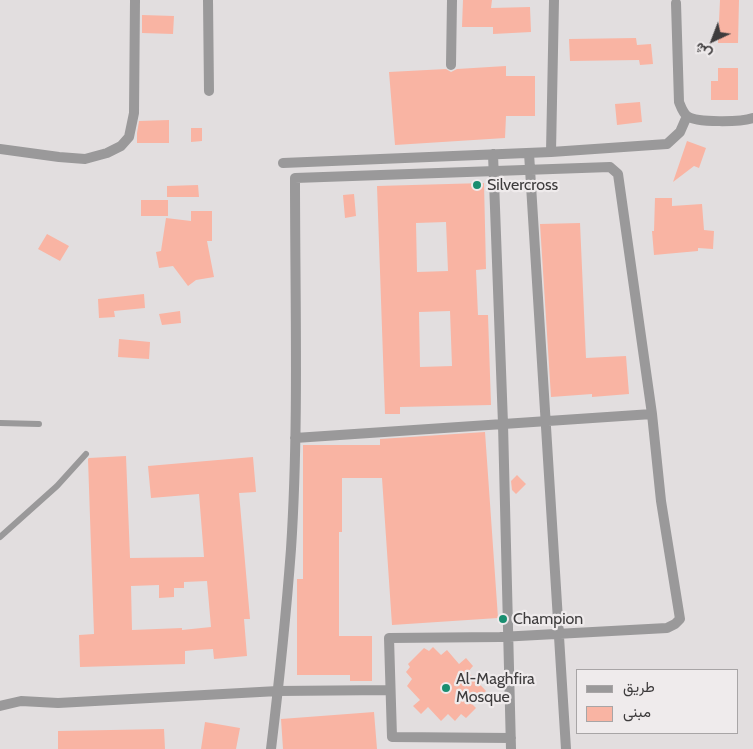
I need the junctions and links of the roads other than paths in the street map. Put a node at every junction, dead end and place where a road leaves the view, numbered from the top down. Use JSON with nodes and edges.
{"nodes":[{"id":1,"x":135,"y":0,"type":"edge"},
{"id":2,"x":208,"y":0,"type":"edge"},
{"id":3,"x":452,"y":0,"type":"edge"},
{"id":4,"x":554,"y":0,"type":"edge"},
{"id":5,"x":676,"y":3,"type":"dead end"},
{"id":6,"x":451,"y":65,"type":"dead end"},
{"id":7,"x":210,"y":90,"type":"dead end"},
{"id":8,"x":687,"y":116,"type":"junction"},
{"id":9,"x":753,"y":118,"type":"edge"},
{"id":10,"x":0,"y":149,"type":"edge"},
{"id":11,"x":551,"y":152,"type":"junction"},
{"id":12,"x":529,"y":153,"type":"junction"},
{"id":13,"x":493,"y":154,"type":"junction"},
{"id":14,"x":283,"y":163,"type":"dead end"},
{"id":15,"x":530,"y":168,"type":"junction"},
{"id":16,"x":494,"y":170,"type":"junction"},
{"id":17,"x":652,"y":414,"type":"junction"},
{"id":18,"x":545,"y":420,"type":"junction"},
{"id":19,"x":0,"y":423,"type":"edge"},
{"id":20,"x":39,"y":424,"type":"dead end"},
{"id":21,"x":503,"y":424,"type":"junction"},
{"id":22,"x":295,"y":438,"type":"junction"},
{"id":23,"x":86,"y":454,"type":"dead end"},
{"id":24,"x":0,"y":537,"type":"edge"},
{"id":25,"x":559,"y":634,"type":"junction"},
{"id":26,"x":508,"y":637,"type":"junction"},
{"id":27,"x":390,"y":690,"type":"junction"},
{"id":28,"x":278,"y":691,"type":"junction"},
{"id":29,"x":0,"y":706,"type":"edge"},
{"id":30,"x":511,"y":744,"type":"edge"},
{"id":31,"x":271,"y":749,"type":"edge"},
{"id":32,"x":566,"y":749,"type":"edge"}],
"edges":[{"from":1,"to":10,"type":"street"},
{"from":2,"to":7,"type":"street"},
{"from":3,"to":6,"type":"street"},
{"from":4,"to":11,"type":"street"},
{"from":5,"to":8,"type":"street"},
{"from":8,"to":9,"type":"street"},
{"from":8,"to":11,"type":"street"},
{"from":11,"to":12,"type":"street"},
{"from":12,"to":13,"type":"street"},
{"from":12,"to":15,"type":"street"},
{"from":13,"to":14,"type":"street"},
{"from":13,"to":16,"type":"street"},
{"from":15,"to":16,"type":"street"},
{"from":15,"to":17,"type":"street"},
{"from":15,"to":18,"type":"street"},
{"from":16,"to":21,"type":"street"},
{"from":16,"to":22,"type":"street"},
{"from":17,"to":18,"type":"street"},
{"from":17,"to":25,"type":"street"},
{"from":18,"to":21,"type":"street"},
{"from":18,"to":25,"type":"street"},
{"from":19,"to":20,"type":"lane"},
{"from":21,"to":22,"type":"street"},
{"from":21,"to":26,"type":"street"},
{"from":22,"to":28,"type":"street"},
{"from":23,"to":24,"type":"lane"},
{"from":25,"to":26,"type":"street"},
{"from":25,"to":32,"type":"street"},
{"from":26,"to":27,"type":"street"},
{"from":26,"to":30,"type":"street"},
{"from":27,"to":28,"type":"street"},
{"from":27,"to":30,"type":"street"},
{"from":28,"to":29,"type":"street"},
{"from":28,"to":31,"type":"street"}]}
